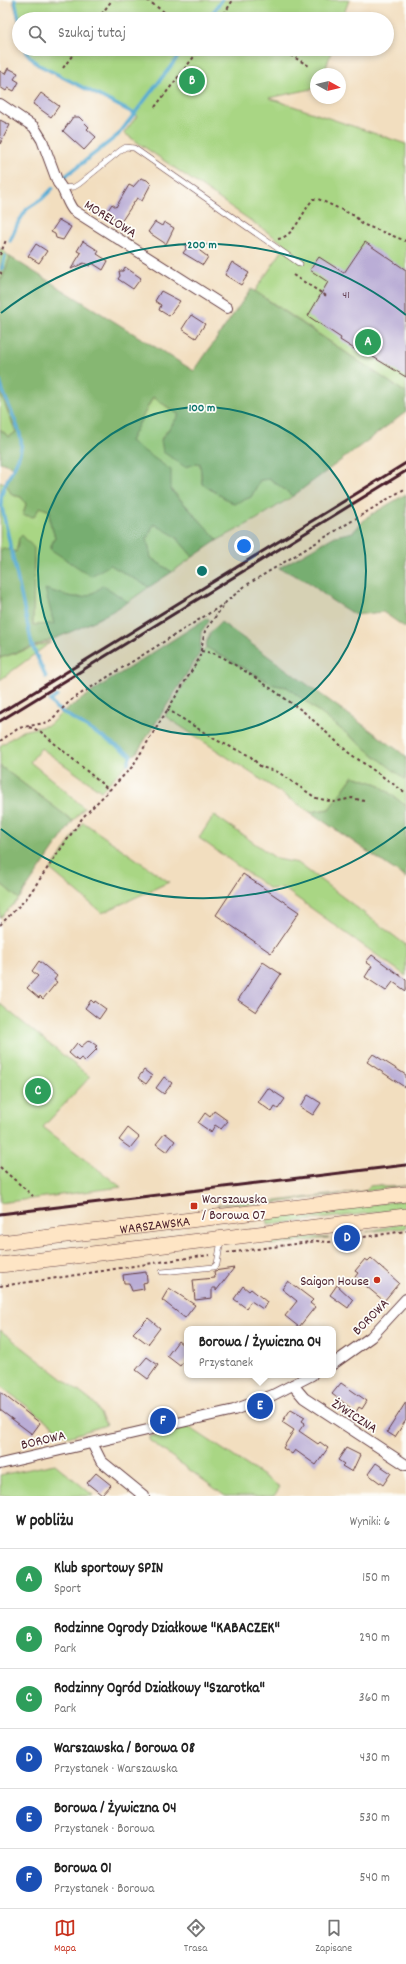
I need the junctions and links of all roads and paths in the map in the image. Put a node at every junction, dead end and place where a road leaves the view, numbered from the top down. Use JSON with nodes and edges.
{"nodes":[{"id":1,"x":112,"y":0,"type":"edge"},
{"id":2,"x":147,"y":0,"type":"edge"},
{"id":3,"x":233,"y":0,"type":"edge"},
{"id":4,"x":103,"y":12,"type":"edge"},
{"id":5,"x":164,"y":12,"type":"edge"},
{"id":6,"x":226,"y":12,"type":"edge"},
{"id":7,"x":72,"y":56,"type":"edge"},
{"id":8,"x":195,"y":56,"type":"edge"},
{"id":9,"x":292,"y":56,"type":"edge"},
{"id":10,"x":311,"y":67,"type":"dead end"},
{"id":11,"x":63,"y":68,"type":"dead end"},
{"id":12,"x":0,"y":104,"type":"edge"},
{"id":13,"x":155,"y":107,"type":"dead end"},
{"id":14,"x":62,"y":188,"type":"junction"},
{"id":15,"x":6,"y":240,"type":"dead end"},
{"id":16,"x":265,"y":240,"type":"junction"},
{"id":17,"x":406,"y":241,"type":"edge"},
{"id":18,"x":0,"y":255,"type":"edge"},
{"id":19,"x":300,"y":264,"type":"dead end"},
{"id":20,"x":0,"y":272,"type":"edge"},
{"id":21,"x":293,"y":275,"type":"dead end"},
{"id":22,"x":4,"y":276,"type":"dead end"},
{"id":23,"x":328,"y":297,"type":"dead end"},
{"id":24,"x":227,"y":308,"type":"dead end"},
{"id":25,"x":406,"y":488,"type":"edge"},
{"id":26,"x":226,"y":602,"type":"junction"},
{"id":27,"x":202,"y":651,"type":"junction"},
{"id":28,"x":167,"y":708,"type":"junction"},
{"id":29,"x":28,"y":726,"type":"junction"},
{"id":30,"x":0,"y":741,"type":"edge"},
{"id":31,"x":109,"y":790,"type":"junction"},
{"id":32,"x":406,"y":793,"type":"edge"},
{"id":33,"x":364,"y":801,"type":"dead end"},
{"id":34,"x":0,"y":925,"type":"edge"},
{"id":35,"x":0,"y":1167,"type":"edge"},
{"id":36,"x":406,"y":1194,"type":"edge"},
{"id":37,"x":33,"y":1196,"type":"dead end"},
{"id":38,"x":406,"y":1216,"type":"edge"},
{"id":39,"x":406,"y":1231,"type":"edge"},
{"id":40,"x":221,"y":1238,"type":"junction"},
{"id":41,"x":0,"y":1244,"type":"edge"},
{"id":42,"x":220,"y":1253,"type":"junction"},
{"id":43,"x":0,"y":1265,"type":"edge"},
{"id":44,"x":162,"y":1272,"type":"dead end"},
{"id":45,"x":0,"y":1286,"type":"edge"},
{"id":46,"x":406,"y":1299,"type":"edge"},
{"id":47,"x":336,"y":1362,"type":"edge"},
{"id":48,"x":306,"y":1378,"type":"edge"},
{"id":49,"x":293,"y":1385,"type":"junction"},
{"id":50,"x":92,"y":1443,"type":"junction"},
{"id":51,"x":0,"y":1464,"type":"edge"},
{"id":52,"x":406,"y":1466,"type":"edge"},
{"id":53,"x":144,"y":1496,"type":"edge"}],
"edges":[{"from":1,"to":4,"type":"path"},
{"from":2,"to":5,"type":"path"},
{"from":3,"to":6,"type":"path"},
{"from":7,"to":11,"type":"path"},
{"from":8,"to":13,"type":"path"},
{"from":9,"to":10,"type":"path"},
{"from":12,"to":14,"type":"street","name":"MORELOWA"},
{"from":14,"to":16,"type":"lane"},
{"from":14,"to":24,"type":"street","name":"MORELOWA"},
{"from":15,"to":18,"type":"path"},
{"from":16,"to":17,"type":"path"},
{"from":16,"to":19,"type":"lane"},
{"from":20,"to":22,"type":"path"},
{"from":21,"to":23,"type":"path"},
{"from":25,"to":26,"type":"path"},
{"from":26,"to":27,"type":"path"},
{"from":26,"to":29,"type":"path"},
{"from":27,"to":28,"type":"path"},
{"from":27,"to":32,"type":"path"},
{"from":28,"to":31,"type":"path"},
{"from":28,"to":33,"type":"path"},
{"from":29,"to":30,"type":"path"},
{"from":29,"to":31,"type":"path"},
{"from":31,"to":34,"type":"path"},
{"from":35,"to":37,"type":"path"},
{"from":36,"to":41,"type":"main road","name":"WARSZAWSKA"},
{"from":38,"to":40,"type":"main road","name":"WARSZAWSKA"},
{"from":39,"to":42,"type":"path"},
{"from":40,"to":42,"type":"lane"},
{"from":40,"to":43,"type":"main road","name":"WARSZAWSKA"},
{"from":42,"to":44,"type":"lane"},
{"from":42,"to":45,"type":"path"},
{"from":46,"to":47,"type":"street","name":"BOROWA"},
{"from":48,"to":49,"type":"street","name":"BOROWA"},
{"from":49,"to":50,"type":"street","name":"BOROWA"},
{"from":49,"to":52,"type":"street","name":"ŻYWICZNA"},
{"from":50,"to":51,"type":"street","name":"BOROWA"},
{"from":50,"to":53,"type":"street"}]}
